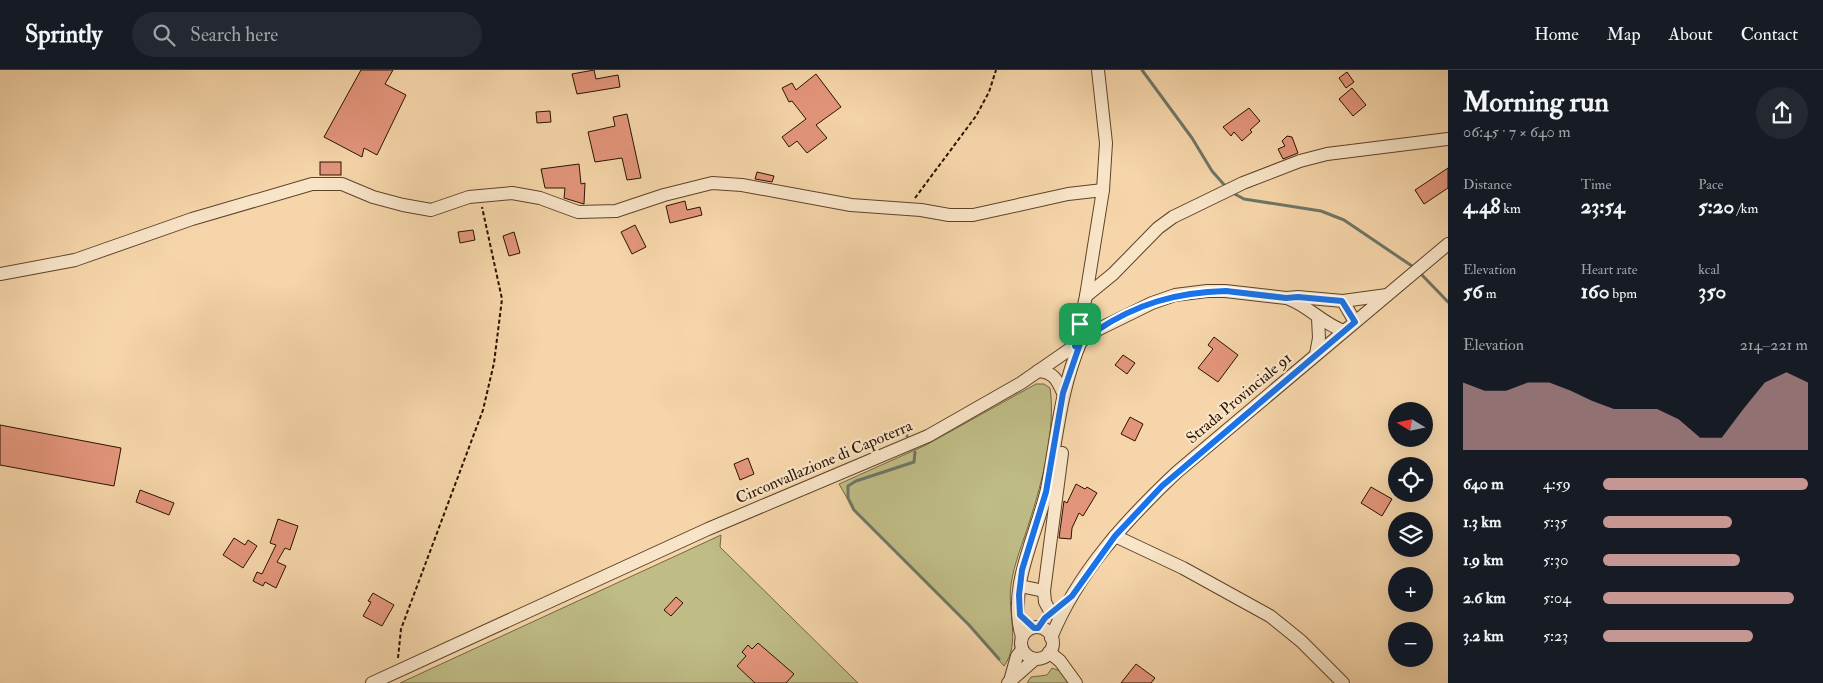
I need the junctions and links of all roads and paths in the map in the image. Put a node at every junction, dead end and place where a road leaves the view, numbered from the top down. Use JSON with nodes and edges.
{"nodes":[{"id":1,"x":996,"y":70,"type":"edge"},
{"id":2,"x":1098,"y":70,"type":"edge"},
{"id":3,"x":1448,"y":140,"type":"edge"},
{"id":4,"x":1103,"y":190,"type":"junction"},
{"id":5,"x":479,"y":196,"type":"junction"},
{"id":6,"x":910,"y":210,"type":"junction"},
{"id":7,"x":1448,"y":244,"type":"edge"},
{"id":8,"x":0,"y":274,"type":"edge"},
{"id":9,"x":1387,"y":295,"type":"junction"},
{"id":10,"x":1086,"y":296,"type":"junction"},
{"id":11,"x":1286,"y":298,"type":"junction"},
{"id":12,"x":1342,"y":301,"type":"junction"},
{"id":13,"x":1318,"y":318,"type":"junction"},
{"id":14,"x":1355,"y":322,"type":"junction"},
{"id":15,"x":1080,"y":324,"type":"junction"},
{"id":16,"x":1096,"y":331,"type":"junction"},
{"id":17,"x":1344,"y":331,"type":"junction"},
{"id":18,"x":1078,"y":344,"type":"junction"},
{"id":19,"x":1316,"y":354,"type":"junction"},
{"id":20,"x":1038,"y":371,"type":"junction"},
{"id":21,"x":1063,"y":395,"type":"junction"},
{"id":22,"x":1115,"y":536,"type":"junction"},
{"id":23,"x":1027,"y":552,"type":"junction"},
{"id":24,"x":1048,"y":558,"type":"junction"},
{"id":25,"x":1020,"y":586,"type":"junction"},
{"id":26,"x":1044,"y":591,"type":"junction"},
{"id":27,"x":1072,"y":596,"type":"junction"},
{"id":28,"x":1052,"y":613,"type":"junction"},
{"id":29,"x":1020,"y":615,"type":"junction"},
{"id":30,"x":1036,"y":628,"type":"junction"},
{"id":31,"x":1052,"y":638,"type":"junction"},
{"id":32,"x":1022,"y":643,"type":"junction"},
{"id":33,"x":1049,"y":652,"type":"junction"},
{"id":34,"x":1035,"y":659,"type":"junction"},
{"id":35,"x":399,"y":671,"type":"junction"},
{"id":36,"x":1009,"y":682,"type":"edge"},
{"id":37,"x":372,"y":683,"type":"edge"},
{"id":38,"x":1076,"y":683,"type":"edge"},
{"id":39,"x":1343,"y":683,"type":"edge"}],
"edges":[{"from":1,"to":6,"type":"path"},
{"from":2,"to":4,"type":"street"},
{"from":3,"to":10,"type":"street"},
{"from":4,"to":6,"type":"street"},
{"from":4,"to":10,"type":"street"},
{"from":5,"to":6,"type":"street"},
{"from":5,"to":8,"type":"street"},
{"from":5,"to":35,"type":"path"},
{"from":7,"to":9,"type":"street","name":"Strada Provinciale 91"},
{"from":9,"to":12,"type":"street"},
{"from":9,"to":14,"type":"street","name":"Strada Provinciale 91"},
{"from":10,"to":15,"type":"street"},
{"from":11,"to":12,"type":"street"},
{"from":11,"to":13,"type":"street"},
{"from":11,"to":16,"type":"street","name":"Circonvallazione di Capoterra"},
{"from":12,"to":14,"type":"street"},
{"from":13,"to":17,"type":"street"},
{"from":13,"to":19,"type":"street"},
{"from":14,"to":17,"type":"street","name":"Strada Provinciale 91"},
{"from":15,"to":16,"type":"street"},
{"from":15,"to":18,"type":"street"},
{"from":16,"to":18,"type":"street","name":"Circonvallazione di Capoterra"},
{"from":17,"to":19,"type":"street","name":"Strada Provinciale 91"},
{"from":18,"to":20,"type":"street","name":"Circonvallazione di Capoterra"},
{"from":18,"to":21,"type":"street"},
{"from":19,"to":22,"type":"street","name":"Strada Provinciale 91"},
{"from":20,"to":21,"type":"street"},
{"from":20,"to":35,"type":"street","name":"Circonvallazione di Capoterra"},
{"from":21,"to":23,"type":"street"},
{"from":21,"to":24,"type":"street"},
{"from":22,"to":27,"type":"street","name":"Strada Provinciale 91"},
{"from":22,"to":39,"type":"street"},
{"from":23,"to":24,"type":"street"},
{"from":23,"to":25,"type":"street"},
{"from":24,"to":26,"type":"street"},
{"from":25,"to":26,"type":"street"},
{"from":25,"to":29,"type":"street"},
{"from":26,"to":28,"type":"street"},
{"from":27,"to":28,"type":"street"},
{"from":27,"to":31,"type":"street"},
{"from":28,"to":30,"type":"street"},
{"from":29,"to":30,"type":"street"},
{"from":29,"to":32,"type":"street"},
{"from":30,"to":31,"type":"street"},
{"from":30,"to":32,"type":"street"},
{"from":31,"to":33,"type":"street"},
{"from":32,"to":34,"type":"street"},
{"from":32,"to":36,"type":"street"},
{"from":33,"to":34,"type":"street"},
{"from":33,"to":38,"type":"street"},
{"from":34,"to":36,"type":"street"},
{"from":35,"to":37,"type":"street","name":"Circonvallazione di Capoterra"}]}
